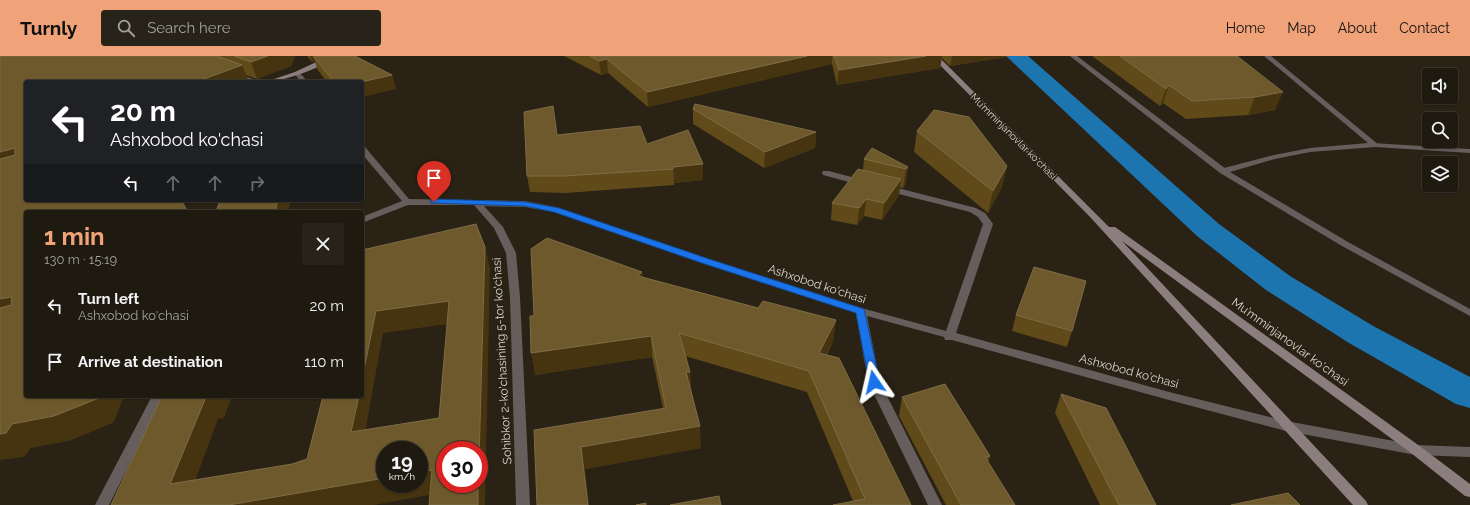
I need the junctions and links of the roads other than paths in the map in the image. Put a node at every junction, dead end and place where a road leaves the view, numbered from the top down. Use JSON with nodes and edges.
{"nodes":[{"id":1,"x":334,"y":56,"type":"edge"},
{"id":2,"x":934,"y":56,"type":"edge"},
{"id":3,"x":1073,"y":56,"type":"edge"},
{"id":4,"x":1267,"y":56,"type":"edge"},
{"id":5,"x":229,"y":72,"type":"edge"},
{"id":6,"x":297,"y":73,"type":"junction"},
{"id":7,"x":252,"y":80,"type":"edge"},
{"id":8,"x":274,"y":80,"type":"edge"},
{"id":9,"x":303,"y":80,"type":"edge"},
{"id":10,"x":1375,"y":145,"type":"junction"},
{"id":11,"x":364,"y":151,"type":"edge"},
{"id":12,"x":1470,"y":151,"type":"edge"},
{"id":13,"x":1223,"y":171,"type":"junction"},
{"id":14,"x":826,"y":173,"type":"dead end"},
{"id":15,"x":407,"y":202,"type":"junction"},
{"id":16,"x":476,"y":202,"type":"junction"},
{"id":17,"x":1094,"y":216,"type":"junction"},
{"id":18,"x":364,"y":219,"type":"edge"},
{"id":19,"x":861,"y":312,"type":"junction"},
{"id":20,"x":1470,"y":313,"type":"edge"},
{"id":21,"x":949,"y":337,"type":"junction"},
{"id":22,"x":157,"y":398,"type":"edge"},
{"id":23,"x":1286,"y":426,"type":"junction"},
{"id":24,"x":1416,"y":450,"type":"junction"},
{"id":25,"x":1470,"y":452,"type":"edge"},
{"id":26,"x":1470,"y":492,"type":"edge"},
{"id":27,"x":102,"y":505,"type":"edge"},
{"id":28,"x":522,"y":505,"type":"edge"},
{"id":29,"x":935,"y":505,"type":"edge"},
{"id":30,"x":1361,"y":505,"type":"edge"}],
"edges":[{"from":1,"to":6,"type":"main road"},
{"from":2,"to":17,"type":"main road","name":"Mu’mminjanovlar ko‘chasi"},
{"from":3,"to":13,"type":"street"},
{"from":4,"to":10,"type":"street"},
{"from":5,"to":7,"type":"street"},
{"from":6,"to":8,"type":"main road"},
{"from":6,"to":9,"type":"street"},
{"from":10,"to":12,"type":"street"},
{"from":10,"to":13,"type":"street"},
{"from":11,"to":15,"type":"street"},
{"from":13,"to":20,"type":"street"},
{"from":14,"to":21,"type":"street"},
{"from":15,"to":16,"type":"street","name":"Ashxobod ko'chasi"},
{"from":15,"to":18,"type":"street"},
{"from":16,"to":19,"type":"street","name":"Ashxobod ko'chasi"},
{"from":16,"to":28,"type":"street","name":"Sohibkor 2-ko‘chasining 5-tor ko‘chasi"},
{"from":17,"to":23,"type":"main road","name":"Mu’mminjanovlar ko‘chasi"},
{"from":17,"to":24,"type":"main road","name":"Mu’mminjanovlar ko‘chasi"},
{"from":19,"to":21,"type":"street","name":"Ashxobod ko'chasi"},
{"from":19,"to":29,"type":"street"},
{"from":21,"to":23,"type":"street","name":"Ashxobod ko'chasi"},
{"from":22,"to":27,"type":"street"},
{"from":23,"to":24,"type":"street","name":"Ashxobod ko'chasi"},
{"from":23,"to":30,"type":"main road","name":"Mu’mminjanovlar ko‘chasi"},
{"from":24,"to":25,"type":"street","name":"Ashxobod ko'chasi"},
{"from":24,"to":26,"type":"main road","name":"Mu’mminjanovlar ko‘chasi"}]}
